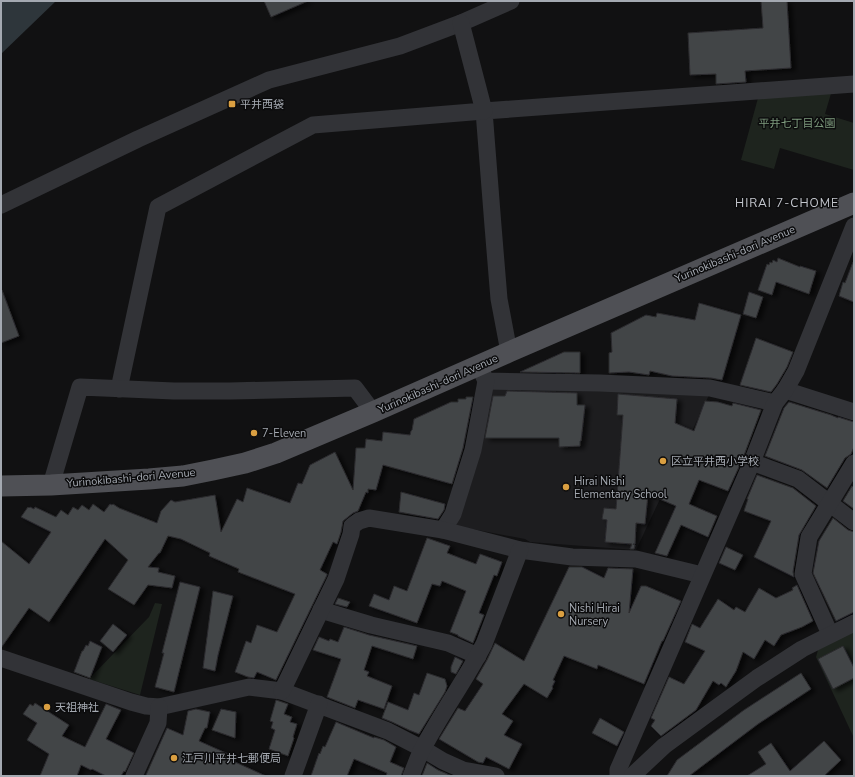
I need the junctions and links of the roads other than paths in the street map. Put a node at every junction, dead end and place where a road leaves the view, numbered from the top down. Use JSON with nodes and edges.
{"nodes":[{"id":1,"x":511,"y":1,"type":"edge"},
{"id":2,"x":461,"y":23,"type":"junction"},
{"id":3,"x":854,"y":84,"type":"edge"},
{"id":4,"x":484,"y":111,"type":"junction"},
{"id":5,"x":854,"y":203,"type":"edge"},
{"id":6,"x":1,"y":205,"type":"edge"},
{"id":7,"x":854,"y":226,"type":"edge"},
{"id":8,"x":509,"y":352,"type":"junction"},
{"id":9,"x":482,"y":373,"type":"junction"},
{"id":10,"x":119,"y":389,"type":"junction"},
{"id":11,"x":780,"y":396,"type":"junction"},
{"id":12,"x":373,"y":412,"type":"junction"},
{"id":13,"x":854,"y":412,"type":"edge"},
{"id":14,"x":752,"y":462,"type":"junction"},
{"id":15,"x":854,"y":463,"type":"edge"},
{"id":16,"x":51,"y":484,"type":"junction"},
{"id":17,"x":1,"y":486,"type":"edge"},
{"id":18,"x":829,"y":503,"type":"junction"},
{"id":19,"x":854,"y":522,"type":"edge"},
{"id":20,"x":444,"y":530,"type":"junction"},
{"id":21,"x":520,"y":550,"type":"junction"},
{"id":22,"x":702,"y":576,"type":"junction"},
{"id":23,"x":320,"y":610,"type":"junction"},
{"id":24,"x":854,"y":622,"type":"edge"},
{"id":25,"x":830,"y":634,"type":"junction"},
{"id":26,"x":478,"y":656,"type":"junction"},
{"id":27,"x":1,"y":658,"type":"edge"},
{"id":28,"x":282,"y":691,"type":"junction"},
{"id":29,"x":319,"y":704,"type":"junction"},
{"id":30,"x":159,"y":707,"type":"junction"},
{"id":31,"x":423,"y":748,"type":"junction"},
{"id":32,"x":134,"y":776,"type":"edge"},
{"id":33,"x":293,"y":776,"type":"edge"},
{"id":34,"x":411,"y":776,"type":"edge"},
{"id":35,"x":491,"y":776,"type":"edge"},
{"id":36,"x":618,"y":776,"type":"edge"},
{"id":37,"x":632,"y":776,"type":"edge"}],
"edges":[{"from":1,"to":2,"type":"street"},
{"from":2,"to":4,"type":"street"},
{"from":2,"to":6,"type":"street"},
{"from":3,"to":4,"type":"street"},
{"from":4,"to":8,"type":"street"},
{"from":4,"to":10,"type":"street"},
{"from":5,"to":8,"type":"main road","name":"Yurinokibashi-dori Avenue"},
{"from":7,"to":11,"type":"street"},
{"from":8,"to":9,"type":"main road","name":"Yurinokibashi-dori Avenue"},
{"from":9,"to":11,"type":"street"},
{"from":9,"to":12,"type":"main road","name":"Yurinokibashi-dori Avenue"},
{"from":9,"to":20,"type":"street"},
{"from":10,"to":12,"type":"street"},
{"from":10,"to":16,"type":"street"},
{"from":11,"to":13,"type":"street"},
{"from":11,"to":14,"type":"street"},
{"from":12,"to":16,"type":"main road","name":"Yurinokibashi-dori Avenue"},
{"from":14,"to":18,"type":"street"},
{"from":14,"to":22,"type":"street"},
{"from":15,"to":18,"type":"street"},
{"from":16,"to":17,"type":"main road","name":"Yurinokibashi-dori Avenue"},
{"from":18,"to":19,"type":"street"},
{"from":18,"to":25,"type":"street"},
{"from":20,"to":21,"type":"street"},
{"from":20,"to":23,"type":"street"},
{"from":21,"to":22,"type":"street"},
{"from":21,"to":26,"type":"street"},
{"from":22,"to":36,"type":"street"},
{"from":23,"to":26,"type":"street"},
{"from":23,"to":28,"type":"street"},
{"from":24,"to":25,"type":"street"},
{"from":25,"to":37,"type":"street"},
{"from":26,"to":31,"type":"street"},
{"from":27,"to":30,"type":"street"},
{"from":28,"to":29,"type":"street"},
{"from":28,"to":30,"type":"street"},
{"from":29,"to":31,"type":"street"},
{"from":29,"to":33,"type":"street"},
{"from":30,"to":32,"type":"street"},
{"from":31,"to":34,"type":"street"},
{"from":31,"to":35,"type":"street"}]}
